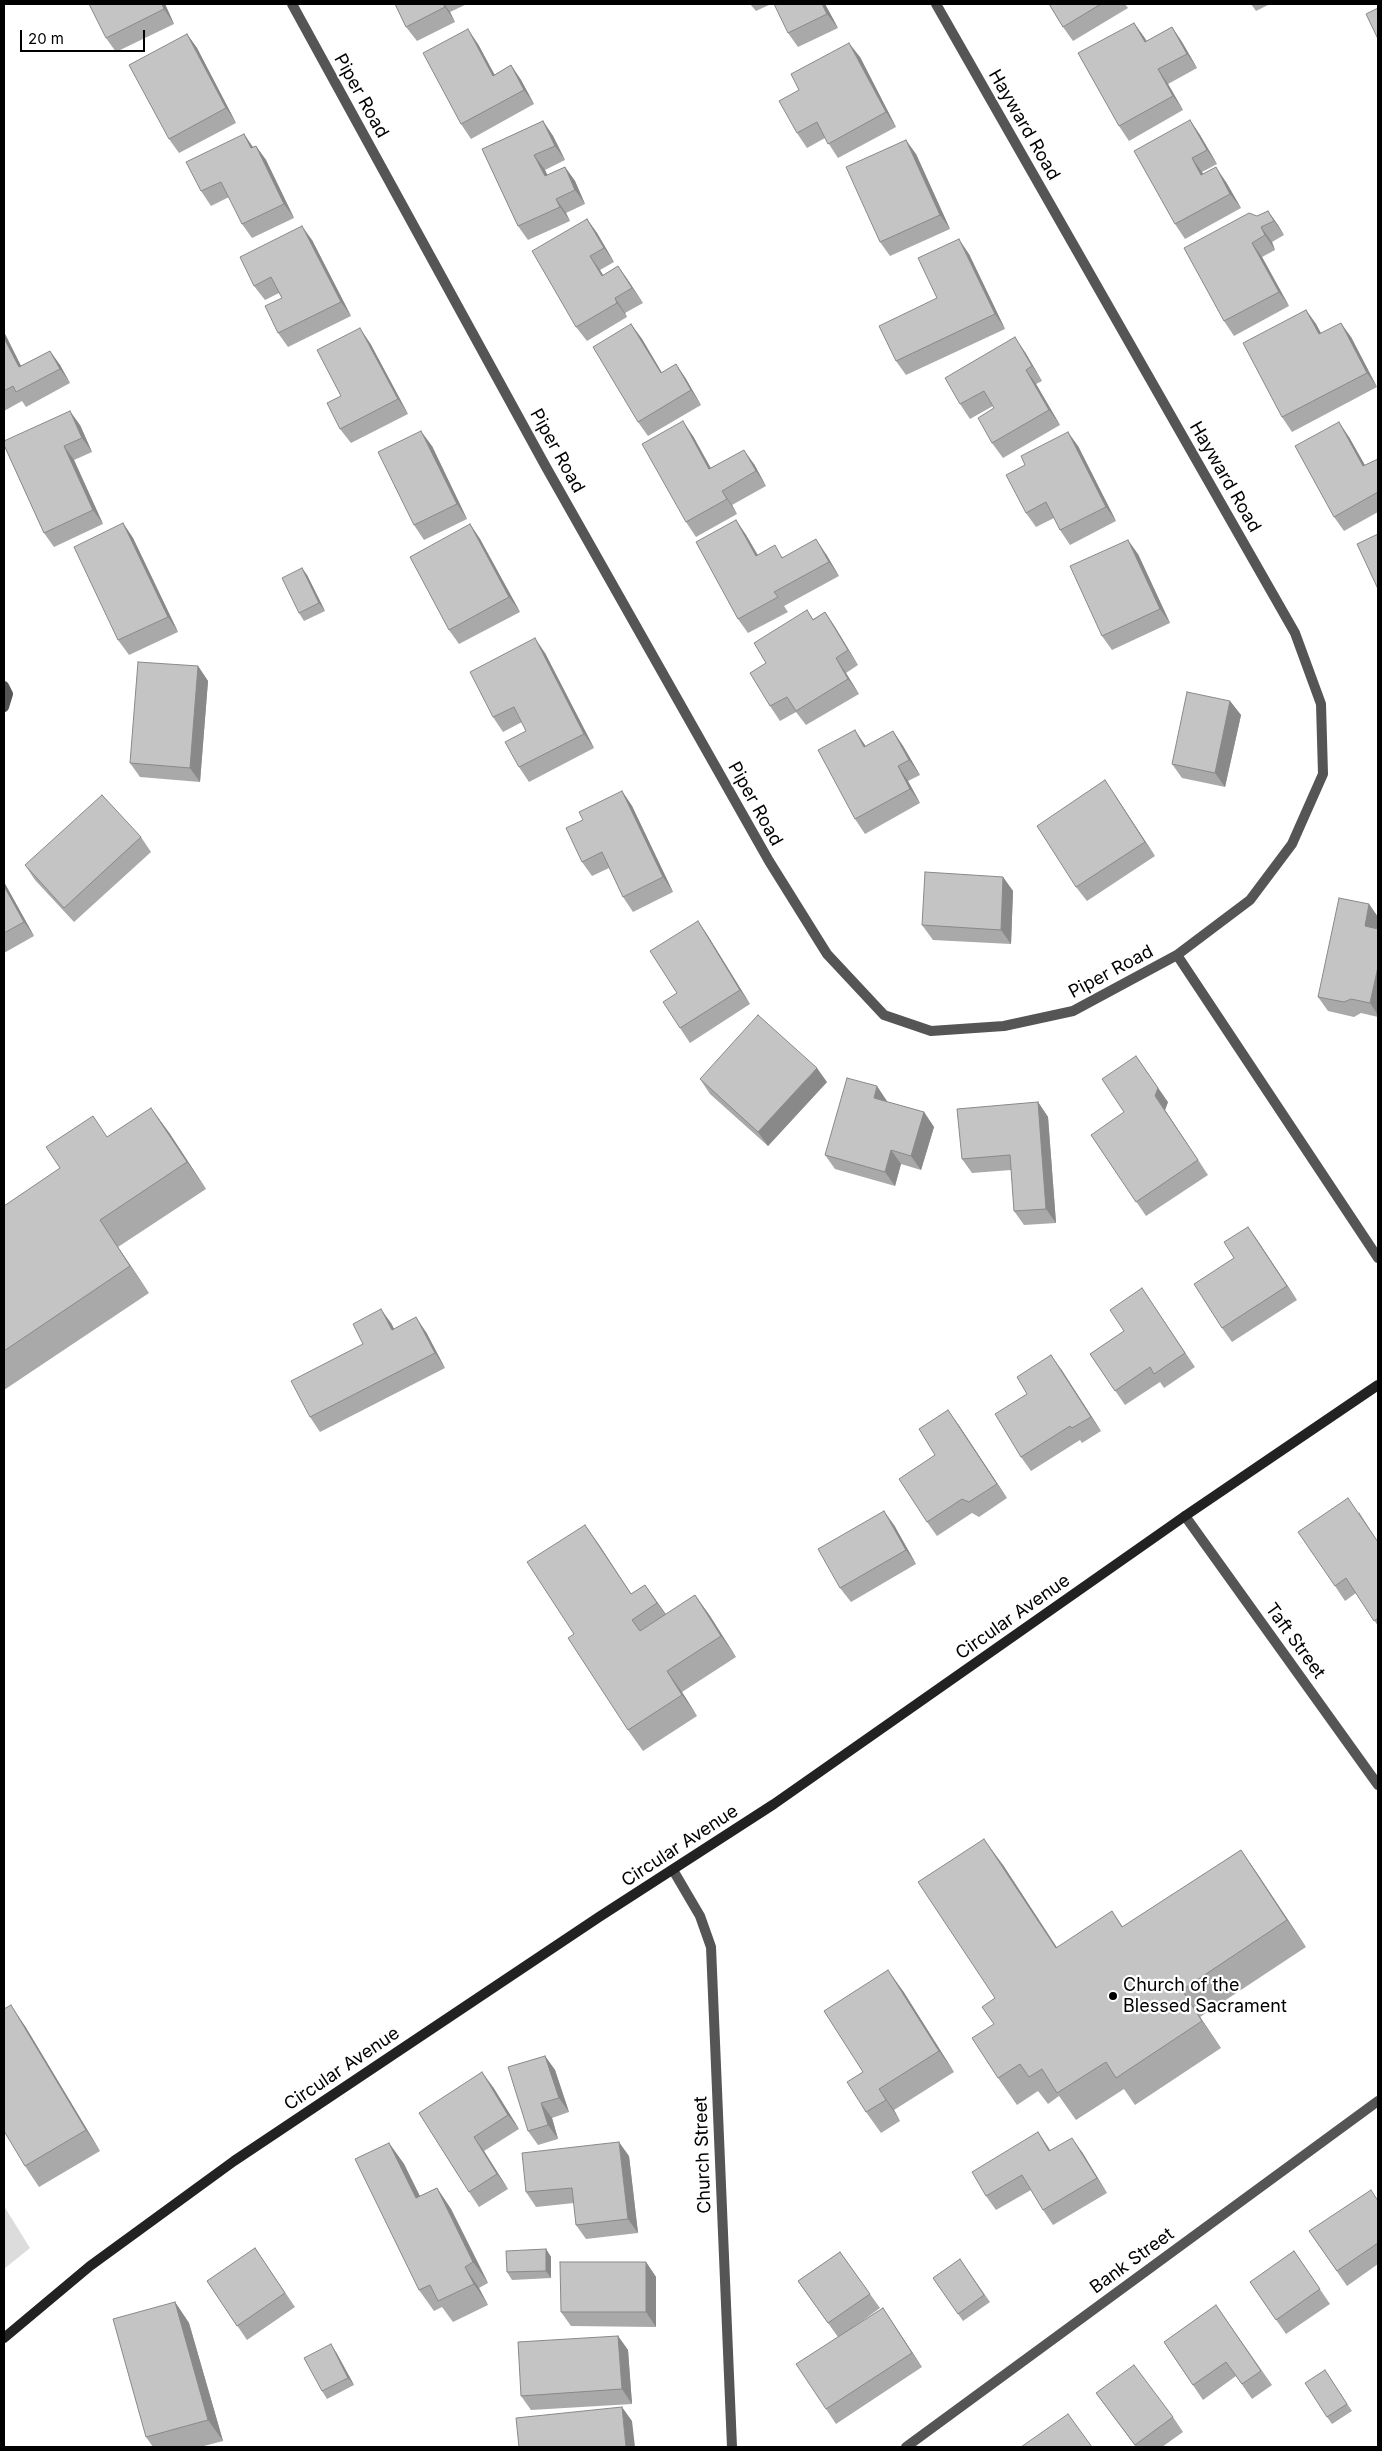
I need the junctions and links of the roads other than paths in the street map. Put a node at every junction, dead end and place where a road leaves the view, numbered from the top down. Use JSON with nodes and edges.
{"nodes":[{"id":1,"x":292,"y":4,"type":"edge"},
{"id":2,"x":936,"y":4,"type":"edge"},
{"id":3,"x":4,"y":686,"type":"edge"},
{"id":4,"x":4,"y":708,"type":"edge"},
{"id":5,"x":1177,"y":955,"type":"junction"},
{"id":6,"x":1378,"y":1258,"type":"edge"},
{"id":7,"x":1378,"y":1385,"type":"edge"},
{"id":8,"x":1185,"y":1516,"type":"junction"},
{"id":9,"x":1378,"y":1785,"type":"edge"},
{"id":10,"x":673,"y":1870,"type":"junction"},
{"id":11,"x":1378,"y":2100,"type":"edge"},
{"id":12,"x":4,"y":2338,"type":"edge"},
{"id":13,"x":732,"y":2447,"type":"edge"},
{"id":14,"x":906,"y":2447,"type":"edge"}],
"edges":[{"from":1,"to":5,"type":"street","name":"Piper Road"},
{"from":2,"to":5,"type":"street","name":"Hayward Road"},
{"from":3,"to":4,"type":"street"},
{"from":5,"to":6,"type":"street","name":"Piper Road"},
{"from":7,"to":8,"type":"main road","name":"Circular Avenue"},
{"from":8,"to":9,"type":"street","name":"Taft Street"},
{"from":8,"to":10,"type":"main road","name":"Circular Avenue"},
{"from":10,"to":12,"type":"main road","name":"Circular Avenue"},
{"from":10,"to":13,"type":"street","name":"Church Street"},
{"from":11,"to":14,"type":"street","name":"Bank Street"}]}
